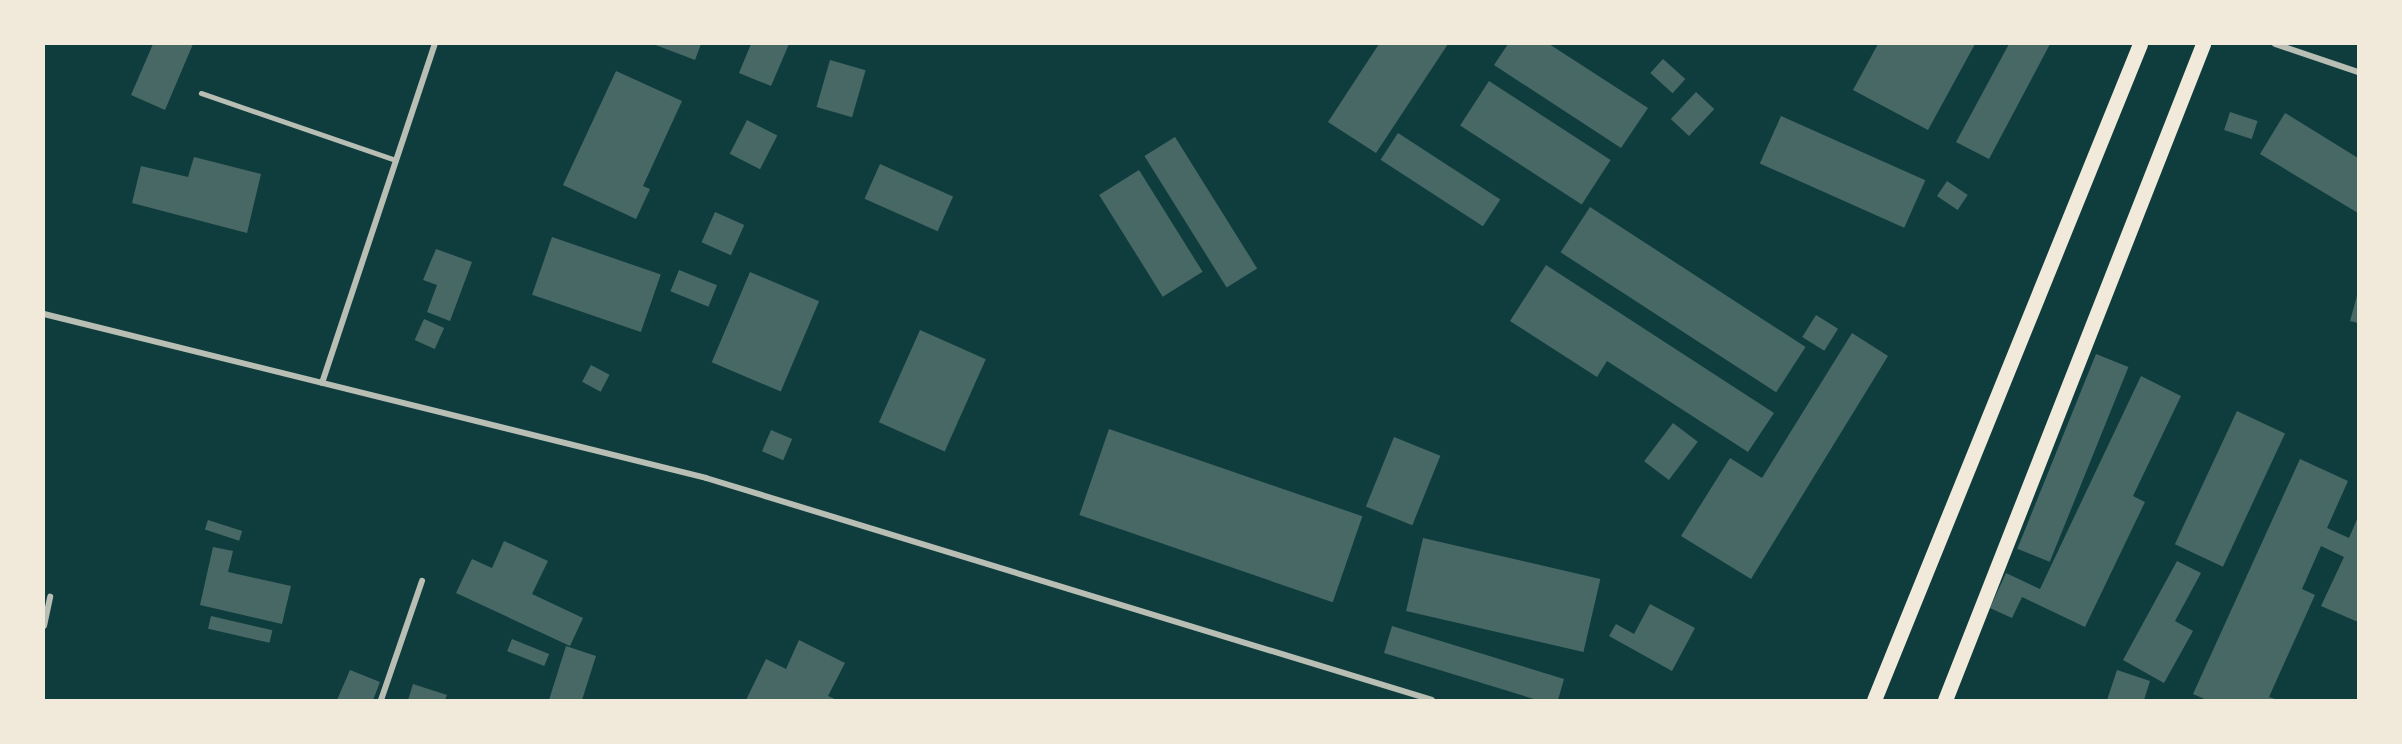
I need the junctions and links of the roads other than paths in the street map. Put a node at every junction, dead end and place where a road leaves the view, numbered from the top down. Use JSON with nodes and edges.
{"nodes":[{"id":1,"x":435,"y":44,"type":"edge"},
{"id":2,"x":2140,"y":44,"type":"edge"},
{"id":3,"x":2203,"y":44,"type":"edge"},
{"id":4,"x":2275,"y":44,"type":"edge"},
{"id":5,"x":2358,"y":72,"type":"edge"},
{"id":6,"x":201,"y":93,"type":"dead end"},
{"id":7,"x":396,"y":160,"type":"junction"},
{"id":8,"x":44,"y":314,"type":"edge"},
{"id":9,"x":322,"y":383,"type":"junction"},
{"id":10,"x":422,"y":581,"type":"dead end"},
{"id":11,"x":51,"y":597,"type":"dead end"},
{"id":12,"x":44,"y":626,"type":"edge"},
{"id":13,"x":381,"y":700,"type":"edge"},
{"id":14,"x":1432,"y":700,"type":"edge"},
{"id":15,"x":1874,"y":700,"type":"edge"},
{"id":16,"x":1945,"y":700,"type":"edge"}],
"edges":[{"from":1,"to":7,"type":"street"},
{"from":2,"to":15,"type":"main road"},
{"from":3,"to":16,"type":"main road"},
{"from":4,"to":5,"type":"street"},
{"from":6,"to":7,"type":"lane"},
{"from":7,"to":9,"type":"street"},
{"from":8,"to":9,"type":"street"},
{"from":9,"to":14,"type":"street"},
{"from":10,"to":13,"type":"street"},
{"from":11,"to":12,"type":"street"}]}
